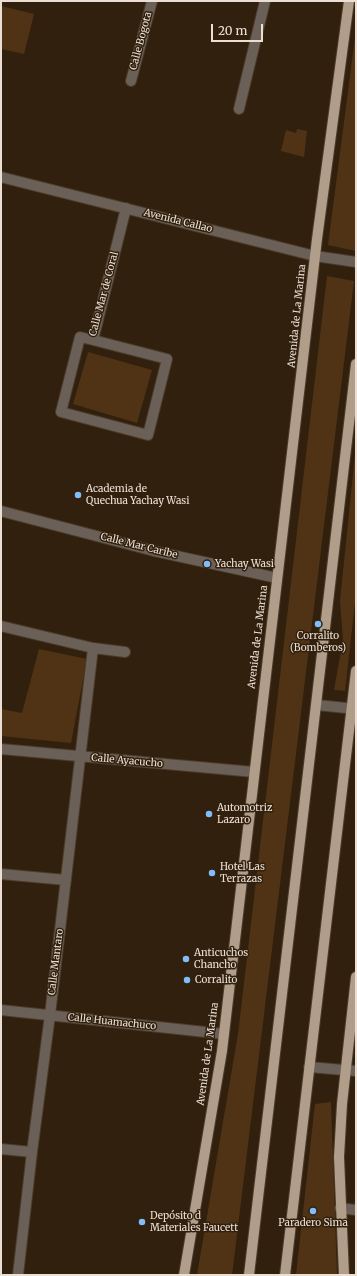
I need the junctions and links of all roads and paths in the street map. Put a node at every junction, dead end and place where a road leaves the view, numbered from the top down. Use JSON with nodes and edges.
{"nodes":[{"id":1,"x":152,"y":1,"type":"edge"},
{"id":2,"x":265,"y":1,"type":"edge"},
{"id":3,"x":349,"y":1,"type":"edge"},
{"id":4,"x":131,"y":81,"type":"dead end"},
{"id":5,"x":239,"y":109,"type":"dead end"},
{"id":6,"x":1,"y":177,"type":"edge"},
{"id":7,"x":126,"y":208,"type":"junction"},
{"id":8,"x":315,"y":256,"type":"junction"},
{"id":9,"x":356,"y":262,"type":"edge"},
{"id":10,"x":93,"y":340,"type":"junction"},
{"id":11,"x":356,"y":364,"type":"edge"},
{"id":12,"x":1,"y":511,"type":"edge"},
{"id":13,"x":277,"y":578,"type":"junction"},
{"id":14,"x":1,"y":626,"type":"edge"},
{"id":15,"x":93,"y":648,"type":"junction"},
{"id":16,"x":124,"y":652,"type":"dead end"},
{"id":17,"x":356,"y":671,"type":"edge"},
{"id":18,"x":317,"y":705,"type":"junction"},
{"id":19,"x":354,"y":709,"type":"edge"},
{"id":20,"x":1,"y":749,"type":"edge"},
{"id":21,"x":80,"y":757,"type":"junction"},
{"id":22,"x":254,"y":772,"type":"junction"},
{"id":23,"x":1,"y":874,"type":"edge"},
{"id":24,"x":66,"y":880,"type":"junction"},
{"id":25,"x":356,"y":977,"type":"edge"},
{"id":26,"x":1,"y":1010,"type":"edge"},
{"id":27,"x":50,"y":1015,"type":"junction"},
{"id":28,"x":224,"y":1034,"type":"junction"},
{"id":29,"x":309,"y":1067,"type":"junction"},
{"id":30,"x":345,"y":1070,"type":"junction"},
{"id":31,"x":356,"y":1071,"type":"edge"},
{"id":32,"x":1,"y":1149,"type":"edge"},
{"id":33,"x":32,"y":1152,"type":"junction"},
{"id":34,"x":340,"y":1208,"type":"junction"},
{"id":35,"x":356,"y":1210,"type":"edge"},
{"id":36,"x":18,"y":1275,"type":"edge"},
{"id":37,"x":184,"y":1275,"type":"edge"},
{"id":38,"x":249,"y":1275,"type":"edge"},
{"id":39,"x":285,"y":1275,"type":"edge"},
{"id":40,"x":344,"y":1275,"type":"edge"}],
"edges":[{"from":1,"to":4,"type":"street","name":"Calle Bogota"},
{"from":2,"to":5,"type":"street"},
{"from":3,"to":8,"type":"main road","name":"Avenida de La Marina"},
{"from":6,"to":7,"type":"street","name":"Avenida Callao"},
{"from":7,"to":8,"type":"street","name":"Avenida Callao"},
{"from":7,"to":10,"type":"street","name":"Calle Mar de Coral"},
{"from":8,"to":9,"type":"street","name":"Avenida Callao"},
{"from":8,"to":13,"type":"main road","name":"Avenida de La Marina"},
{"from":10,"to":10,"type":"street","name":"Calle Mar de Coral"},
{"from":11,"to":18,"type":"main road"},
{"from":12,"to":13,"type":"street","name":"Calle Mar Caribe"},
{"from":13,"to":22,"type":"main road","name":"Avenida de La Marina"},
{"from":14,"to":15,"type":"street"},
{"from":15,"to":16,"type":"street"},
{"from":15,"to":21,"type":"street","name":"Calle Mantaro"},
{"from":17,"to":19,"type":"main road"},
{"from":18,"to":19,"type":"street"},
{"from":18,"to":38,"type":"main road"},
{"from":19,"to":29,"type":"main road"},
{"from":20,"to":21,"type":"street","name":"Calle Ayacucho"},
{"from":21,"to":22,"type":"street","name":"Calle Ayacucho"},
{"from":21,"to":24,"type":"street","name":"Calle Mantaro"},
{"from":22,"to":28,"type":"main road","name":"Avenida de La Marina"},
{"from":23,"to":24,"type":"street"},
{"from":24,"to":27,"type":"street","name":"Calle Mantaro"},
{"from":25,"to":30,"type":"main road"},
{"from":26,"to":27,"type":"street","name":"Calle Huamachuco"},
{"from":27,"to":28,"type":"street","name":"Calle Huamachuco"},
{"from":27,"to":33,"type":"street","name":"Calle Mantaro"},
{"from":28,"to":37,"type":"main road","name":"Avenida de La Marina"},
{"from":29,"to":30,"type":"street"},
{"from":29,"to":39,"type":"main road"},
{"from":30,"to":31,"type":"street"},
{"from":30,"to":34,"type":"main road"},
{"from":32,"to":33,"type":"street"},
{"from":33,"to":36,"type":"street","name":"Calle Mantaro"},
{"from":34,"to":35,"type":"street"},
{"from":34,"to":40,"type":"main road"}]}
